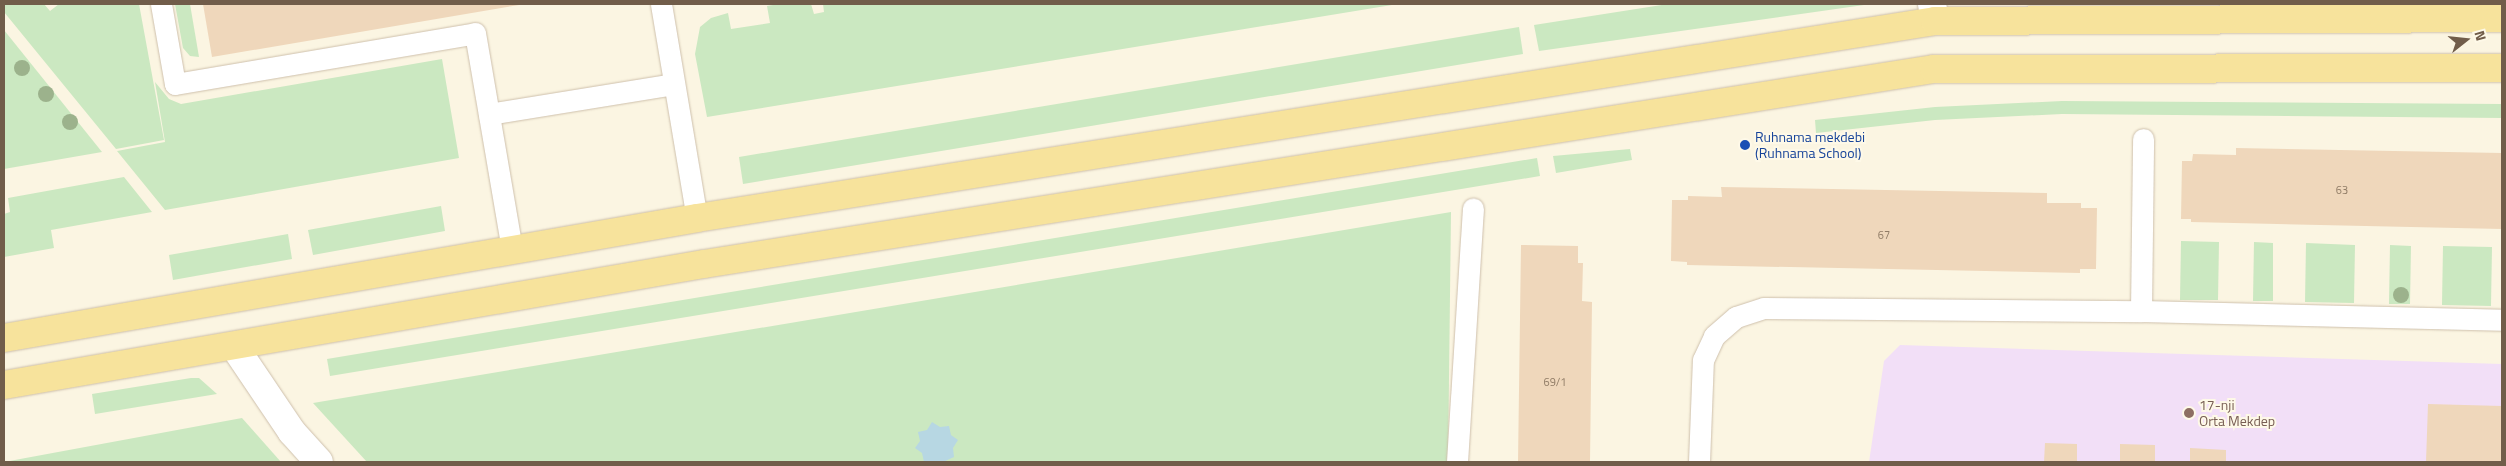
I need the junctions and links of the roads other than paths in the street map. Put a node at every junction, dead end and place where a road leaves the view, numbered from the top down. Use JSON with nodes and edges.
{"nodes":[{"id":1,"x":161,"y":4,"type":"edge"},
{"id":2,"x":661,"y":4,"type":"edge"},
{"id":3,"x":1934,"y":12,"type":"edge"},
{"id":4,"x":2502,"y":18,"type":"edge"},
{"id":5,"x":2502,"y":68,"type":"edge"},
{"id":6,"x":674,"y":84,"type":"junction"},
{"id":7,"x":489,"y":114,"type":"junction"},
{"id":8,"x":2143,"y":138,"type":"dead end"},
{"id":9,"x":1473,"y":209,"type":"dead end"},
{"id":10,"x":697,"y":218,"type":"junction"},
{"id":11,"x":512,"y":250,"type":"junction"},
{"id":12,"x":2141,"y":311,"type":"junction"},
{"id":13,"x":2502,"y":320,"type":"edge"},
{"id":14,"x":4,"y":338,"type":"edge"},
{"id":15,"x":234,"y":346,"type":"junction"},
{"id":16,"x":4,"y":385,"type":"edge"},
{"id":17,"x":319,"y":462,"type":"edge"},
{"id":18,"x":1457,"y":462,"type":"edge"},
{"id":19,"x":1699,"y":462,"type":"edge"}],
"edges":[{"from":1,"to":7,"type":"lane"},
{"from":2,"to":6,"type":"lane"},
{"from":3,"to":4,"type":"main road"},
{"from":3,"to":10,"type":"main road"},
{"from":5,"to":15,"type":"main road"},
{"from":6,"to":7,"type":"lane"},
{"from":6,"to":10,"type":"lane"},
{"from":7,"to":11,"type":"lane"},
{"from":8,"to":12,"type":"lane"},
{"from":9,"to":18,"type":"lane"},
{"from":10,"to":11,"type":"main road"},
{"from":11,"to":14,"type":"main road"},
{"from":12,"to":13,"type":"lane"},
{"from":12,"to":19,"type":"lane"},
{"from":15,"to":16,"type":"main road"},
{"from":15,"to":17,"type":"street"}]}
